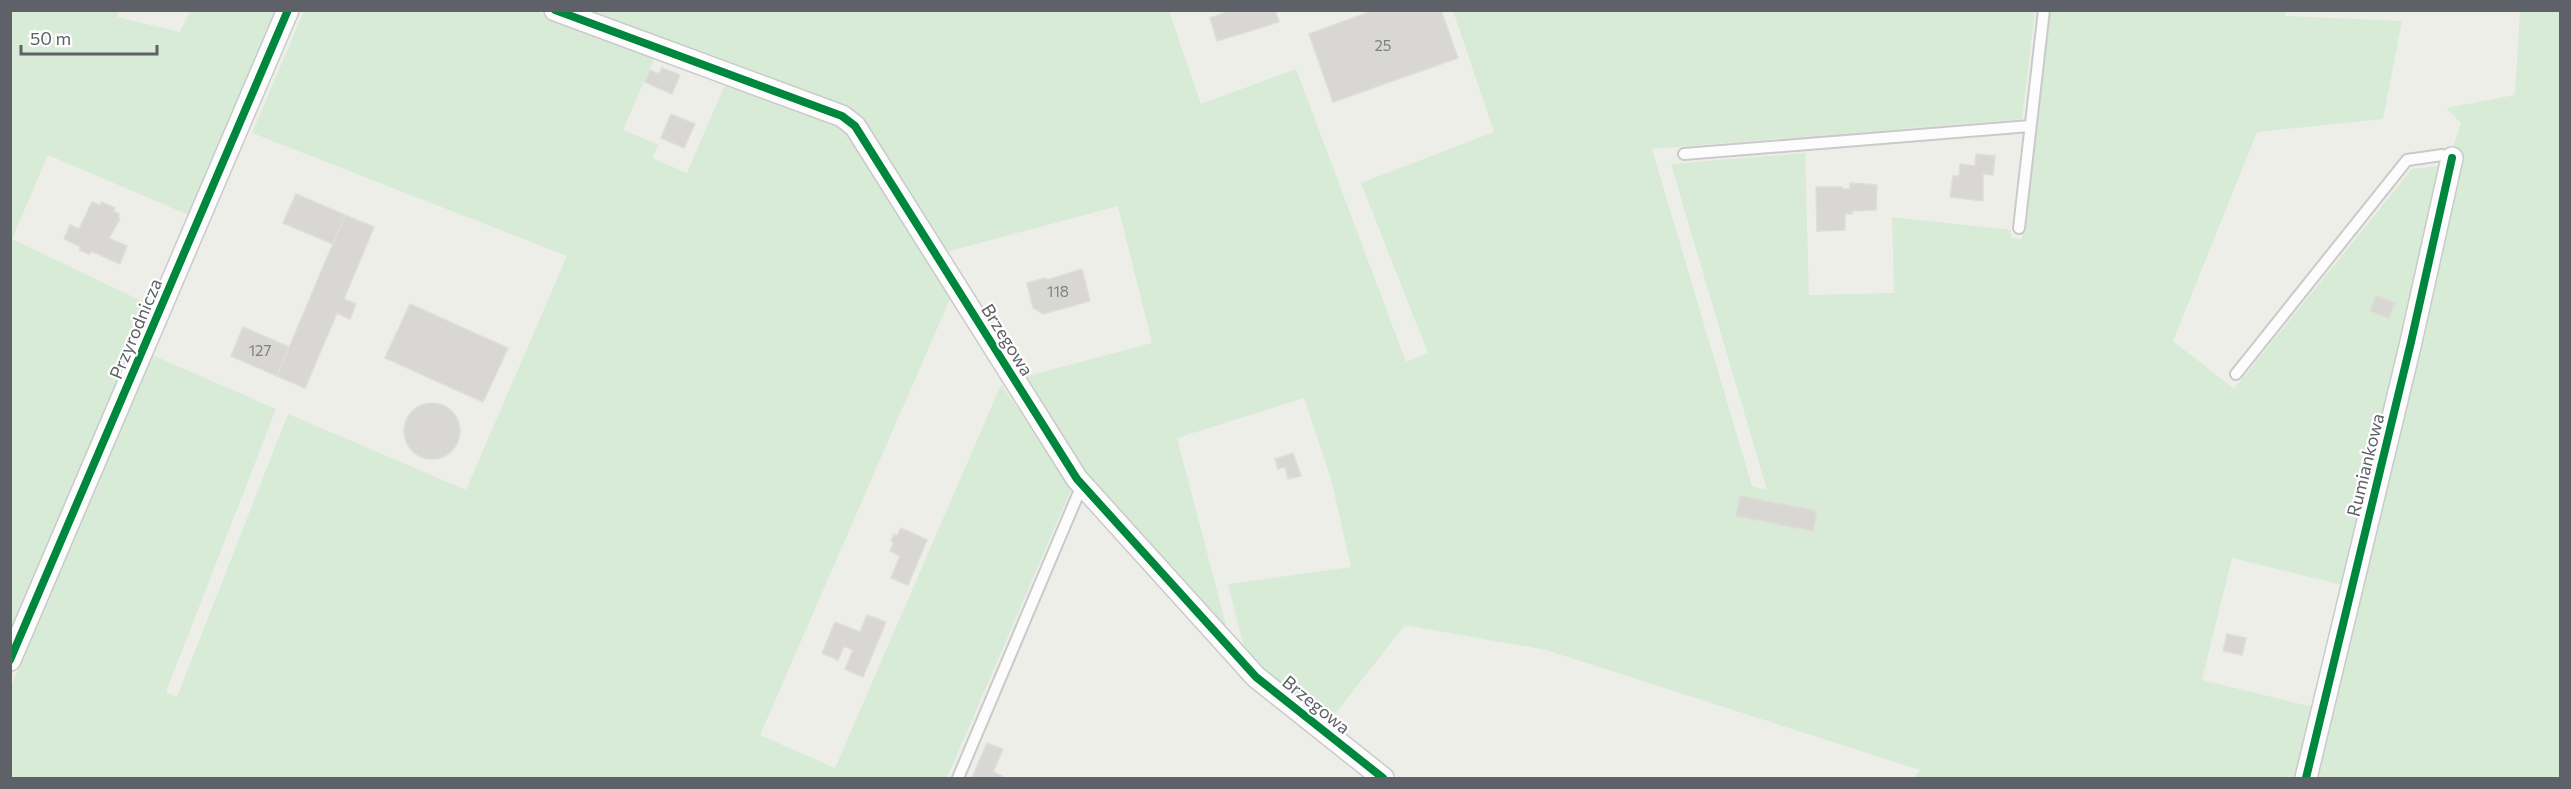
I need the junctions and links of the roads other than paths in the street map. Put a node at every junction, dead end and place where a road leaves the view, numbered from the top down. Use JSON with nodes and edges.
{"nodes":[{"id":1,"x":288,"y":10,"type":"edge"},
{"id":2,"x":555,"y":10,"type":"edge"},
{"id":3,"x":2044,"y":10,"type":"edge"},
{"id":4,"x":2030,"y":126,"type":"junction"},
{"id":5,"x":1684,"y":154,"type":"dead end"},
{"id":6,"x":2452,"y":158,"type":"joint"},
{"id":7,"x":2019,"y":228,"type":"dead end"},
{"id":8,"x":2236,"y":374,"type":"dead end"},
{"id":9,"x":1082,"y":485,"type":"junction"},
{"id":10,"x":10,"y":660,"type":"edge"},
{"id":11,"x":958,"y":778,"type":"edge"},
{"id":12,"x":1383,"y":778,"type":"edge"},
{"id":13,"x":2306,"y":778,"type":"edge"}],
"edges":[{"from":1,"to":10,"type":"street","name":"Przyrodnicza"},
{"from":2,"to":9,"type":"street","name":"Brzegowa"},
{"from":3,"to":4,"type":"lane"},
{"from":4,"to":5,"type":"lane"},
{"from":4,"to":7,"type":"lane"},
{"from":6,"to":8,"type":"lane"},
{"from":6,"to":13,"type":"street","name":"Rumiankowa"},
{"from":9,"to":11,"type":"lane"},
{"from":9,"to":12,"type":"street","name":"Brzegowa"}]}
